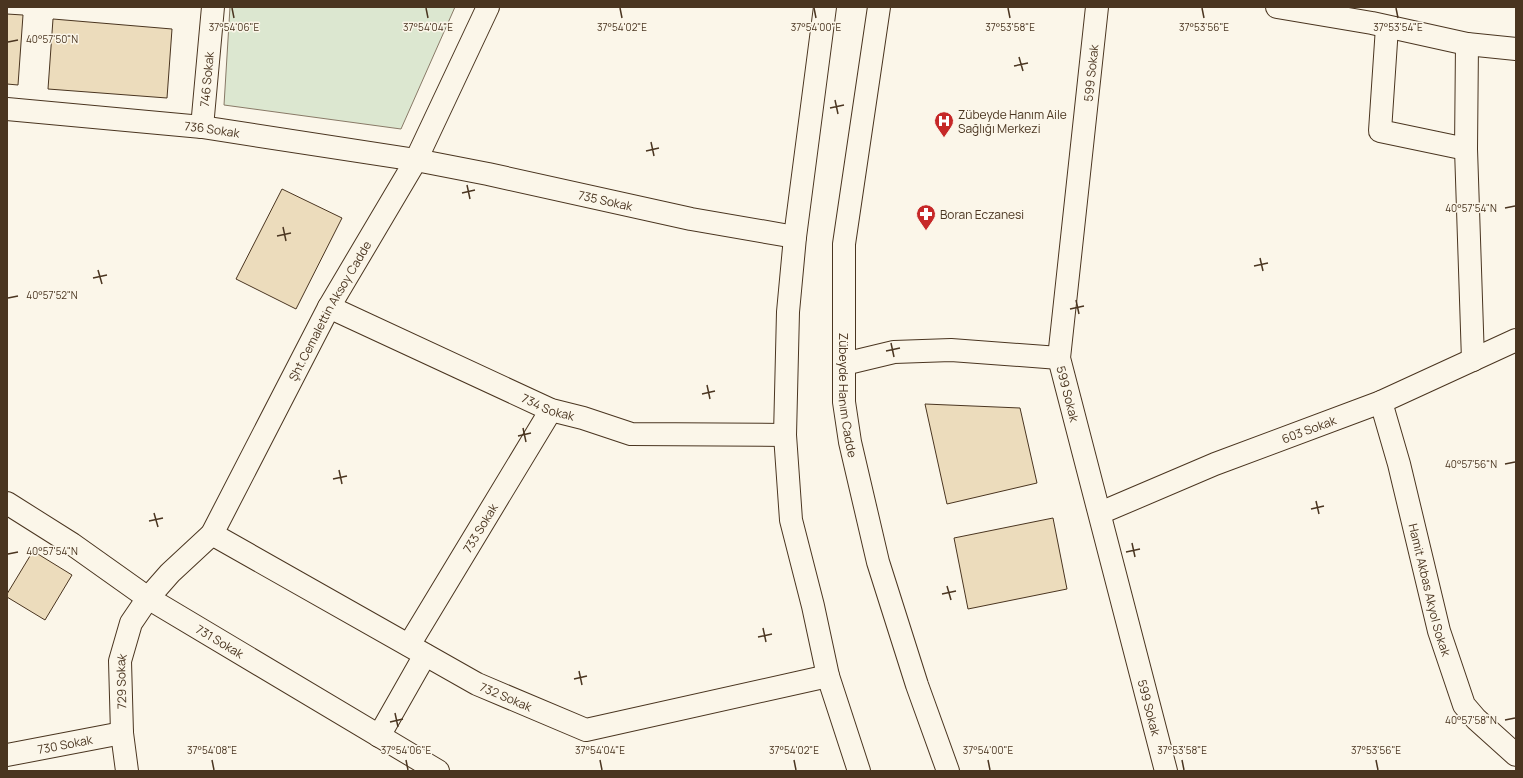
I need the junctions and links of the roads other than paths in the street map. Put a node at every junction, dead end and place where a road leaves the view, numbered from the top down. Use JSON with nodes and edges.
{"nodes":[{"id":1,"x":213,"y":7,"type":"edge"},
{"id":2,"x":488,"y":7,"type":"edge"},
{"id":3,"x":825,"y":7,"type":"edge"},
{"id":4,"x":879,"y":7,"type":"edge"},
{"id":5,"x":1097,"y":7,"type":"edge"},
{"id":6,"x":1277,"y":7,"type":"edge"},
{"id":7,"x":1378,"y":19,"type":"edge"},
{"id":8,"x":1467,"y":44,"type":"junction"},
{"id":9,"x":1516,"y":49,"type":"edge"},
{"id":10,"x":7,"y":109,"type":"edge"},
{"id":11,"x":202,"y":127,"type":"junction"},
{"id":12,"x":1466,"y":149,"type":"junction"},
{"id":13,"x":416,"y":160,"type":"junction"},
{"id":14,"x":795,"y":237,"type":"junction"},
{"id":15,"x":329,"y":307,"type":"junction"},
{"id":16,"x":1516,"y":340,"type":"edge"},
{"id":17,"x":1059,"y":358,"type":"junction"},
{"id":18,"x":1473,"y":360,"type":"junction"},
{"id":19,"x":844,"y":364,"type":"junction"},
{"id":20,"x":1381,"y":402,"type":"junction"},
{"id":21,"x":551,"y":410,"type":"junction"},
{"id":22,"x":785,"y":435,"type":"junction"},
{"id":23,"x":7,"y":503,"type":"edge"},
{"id":24,"x":1100,"y":513,"type":"junction"},
{"id":25,"x":212,"y":534,"type":"junction"},
{"id":26,"x":148,"y":598,"type":"junction"},
{"id":27,"x":417,"y":650,"type":"junction"},
{"id":28,"x":828,"y":676,"type":"junction"},
{"id":29,"x":122,"y":733,"type":"junction"},
{"id":30,"x":379,"y":736,"type":"junction"},
{"id":31,"x":1516,"y":755,"type":"edge"},
{"id":32,"x":15,"y":759,"type":"edge"},
{"id":33,"x":420,"y":764,"type":"edge"},
{"id":34,"x":127,"y":771,"type":"edge"},
{"id":35,"x":438,"y":771,"type":"edge"},
{"id":36,"x":859,"y":771,"type":"edge"},
{"id":37,"x":948,"y":771,"type":"edge"},
{"id":38,"x":1166,"y":771,"type":"edge"}],
"edges":[{"from":1,"to":11,"type":"main road","name":"746 Sokak"},
{"from":2,"to":13,"type":"main road","name":"Şht.Cemalettin Aksoy Cadde"},
{"from":3,"to":14,"type":"main road"},
{"from":4,"to":19,"type":"main road","name":"Zübeyde Hanım Cadde"},
{"from":5,"to":17,"type":"main road","name":"599 Sokak"},
{"from":6,"to":7,"type":"main road"},
{"from":7,"to":8,"type":"main road"},
{"from":7,"to":12,"type":"main road"},
{"from":8,"to":9,"type":"main road"},
{"from":8,"to":12,"type":"main road"},
{"from":10,"to":11,"type":"main road","name":"736 Sokak"},
{"from":11,"to":13,"type":"main road","name":"736 Sokak"},
{"from":12,"to":18,"type":"main road"},
{"from":13,"to":14,"type":"main road","name":"735 Sokak"},
{"from":13,"to":15,"type":"main road","name":"Şht.Cemalettin Aksoy Cadde"},
{"from":14,"to":22,"type":"main road"},
{"from":15,"to":21,"type":"main road","name":"734 Sokak"},
{"from":15,"to":25,"type":"main road","name":"Şht.Cemalettin Aksoy Cadde"},
{"from":16,"to":18,"type":"main road","name":"603 Sokak"},
{"from":17,"to":19,"type":"main road"},
{"from":17,"to":24,"type":"main road","name":"599 Sokak"},
{"from":18,"to":20,"type":"main road","name":"603 Sokak"},
{"from":19,"to":37,"type":"main road","name":"Zübeyde Hanım Cadde"},
{"from":20,"to":24,"type":"main road","name":"603 Sokak"},
{"from":20,"to":31,"type":"main road","name":"Hamit Akbas Akyol Sokak"},
{"from":21,"to":22,"type":"main road","name":"734 Sokak"},
{"from":21,"to":27,"type":"main road","name":"733 Sokak"},
{"from":22,"to":28,"type":"main road"},
{"from":23,"to":26,"type":"main road","name":"731 Sokak"},
{"from":24,"to":38,"type":"main road","name":"599 Sokak"},
{"from":25,"to":26,"type":"main road","name":"Şht.Cemalettin Aksoy Cadde"},
{"from":25,"to":27,"type":"main road","name":"732 Sokak"},
{"from":26,"to":29,"type":"main road","name":"729 Sokak"},
{"from":26,"to":30,"type":"main road","name":"731 Sokak"},
{"from":27,"to":28,"type":"main road","name":"732 Sokak"},
{"from":27,"to":30,"type":"main road","name":"733 Sokak"},
{"from":28,"to":36,"type":"main road"},
{"from":29,"to":32,"type":"main road","name":"730 Sokak"},
{"from":29,"to":34,"type":"main road","name":"729 Sokak"},
{"from":30,"to":33,"type":"main road","name":"731 Sokak"},
{"from":33,"to":35,"type":"main road","name":"731 Sokak"}]}
